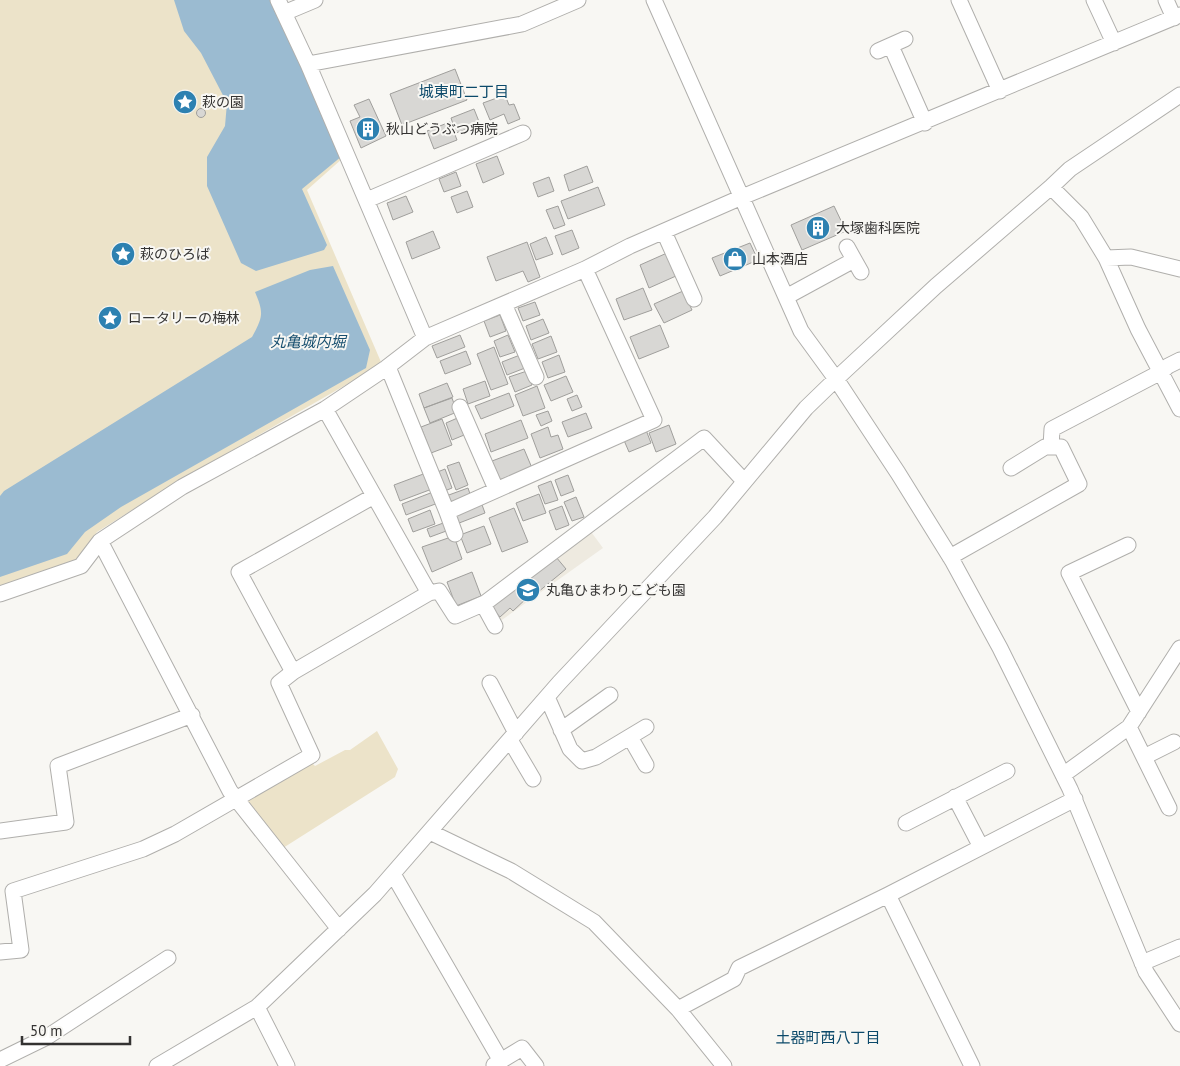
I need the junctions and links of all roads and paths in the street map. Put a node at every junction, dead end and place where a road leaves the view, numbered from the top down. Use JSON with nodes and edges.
{"nodes":[{"id":1,"x":314,"y":0,"type":"edge"},
{"id":2,"x":578,"y":0,"type":"edge"},
{"id":3,"x":654,"y":0,"type":"edge"},
{"id":4,"x":959,"y":0,"type":"edge"},
{"id":5,"x":1094,"y":0,"type":"edge"},
{"id":6,"x":1166,"y":0,"type":"edge"},
{"id":7,"x":281,"y":7,"type":"edge"},
{"id":8,"x":1177,"y":17,"type":"edge"},
{"id":9,"x":1114,"y":43,"type":"junction"},
{"id":10,"x":891,"y":46,"type":"dead end"},
{"id":11,"x":308,"y":64,"type":"junction"},
{"id":12,"x":1000,"y":91,"type":"junction"},
{"id":13,"x":1180,"y":95,"type":"edge"},
{"id":14,"x":925,"y":123,"type":"junction"},
{"id":15,"x":523,"y":133,"type":"dead end"},
{"id":16,"x":1051,"y":187,"type":"junction"},
{"id":17,"x":742,"y":198,"type":"junction"},
{"id":18,"x":366,"y":200,"type":"junction"},
{"id":19,"x":664,"y":232,"type":"junction"},
{"id":20,"x":1106,"y":258,"type":"junction"},
{"id":21,"x":854,"y":259,"type":"dead end"},
{"id":22,"x":1180,"y":268,"type":"edge"},
{"id":23,"x":585,"y":269,"type":"junction"},
{"id":24,"x":786,"y":297,"type":"junction"},
{"id":25,"x":694,"y":299,"type":"dead end"},
{"id":26,"x":504,"y":304,"type":"junction"},
{"id":27,"x":426,"y":338,"type":"junction"},
{"id":28,"x":1180,"y":360,"type":"edge"},
{"id":29,"x":388,"y":367,"type":"junction"},
{"id":30,"x":1161,"y":372,"type":"junction"},
{"id":31,"x":536,"y":377,"type":"dead end"},
{"id":32,"x":836,"y":379,"type":"junction"},
{"id":33,"x":460,"y":407,"type":"dead end"},
{"id":34,"x":325,"y":409,"type":"junction"},
{"id":35,"x":1180,"y":409,"type":"edge"},
{"id":36,"x":1051,"y":447,"type":"junction"},
{"id":37,"x":1011,"y":468,"type":"dead end"},
{"id":38,"x":744,"y":481,"type":"junction"},
{"id":39,"x":496,"y":489,"type":"junction"},
{"id":40,"x":374,"y":496,"type":"junction"},
{"id":41,"x":446,"y":512,"type":"junction"},
{"id":42,"x":455,"y":534,"type":"dead end"},
{"id":43,"x":100,"y":541,"type":"junction"},
{"id":44,"x":1128,"y":545,"type":"dead end"},
{"id":45,"x":950,"y":557,"type":"junction"},
{"id":46,"x":429,"y":593,"type":"junction"},
{"id":47,"x":0,"y":594,"type":"edge"},
{"id":48,"x":483,"y":604,"type":"junction"},
{"id":49,"x":495,"y":626,"type":"dead end"},
{"id":50,"x":1180,"y":648,"type":"edge"},
{"id":51,"x":293,"y":672,"type":"junction"},
{"id":52,"x":490,"y":682,"type":"dead end"},
{"id":53,"x":610,"y":695,"type":"dead end"},
{"id":54,"x":547,"y":697,"type":"junction"},
{"id":55,"x":1139,"y":712,"type":"junction"},
{"id":56,"x":192,"y":715,"type":"junction"},
{"id":57,"x":646,"y":727,"type":"dead end"},
{"id":58,"x":1129,"y":727,"type":"junction"},
{"id":59,"x":561,"y":730,"type":"junction"},
{"id":60,"x":513,"y":736,"type":"junction"},
{"id":61,"x":630,"y":737,"type":"junction"},
{"id":62,"x":1174,"y":742,"type":"dead end"},
{"id":63,"x":1144,"y":757,"type":"junction"},
{"id":64,"x":646,"y":765,"type":"dead end"},
{"id":65,"x":1007,"y":771,"type":"dead end"},
{"id":66,"x":1064,"y":775,"type":"junction"},
{"id":67,"x":533,"y":779,"type":"dead end"},
{"id":68,"x":955,"y":797,"type":"junction"},
{"id":69,"x":235,"y":799,"type":"junction"},
{"id":70,"x":1075,"y":799,"type":"junction"},
{"id":71,"x":1169,"y":808,"type":"dead end"},
{"id":72,"x":906,"y":823,"type":"dead end"},
{"id":73,"x":0,"y":831,"type":"edge"},
{"id":74,"x":430,"y":832,"type":"junction"},
{"id":75,"x":981,"y":847,"type":"junction"},
{"id":76,"x":393,"y":874,"type":"junction"},
{"id":77,"x":888,"y":895,"type":"junction"},
{"id":78,"x":339,"y":928,"type":"junction"},
{"id":79,"x":1180,"y":947,"type":"edge"},
{"id":80,"x":0,"y":952,"type":"edge"},
{"id":81,"x":168,"y":958,"type":"dead end"},
{"id":82,"x":1142,"y":963,"type":"junction"},
{"id":83,"x":257,"y":1007,"type":"junction"},
{"id":84,"x":678,"y":1009,"type":"junction"},
{"id":85,"x":1180,"y":1024,"type":"edge"},
{"id":86,"x":0,"y":1060,"type":"edge"},
{"id":87,"x":497,"y":1063,"type":"edge"},
{"id":88,"x":157,"y":1066,"type":"edge"},
{"id":89,"x":287,"y":1066,"type":"edge"},
{"id":90,"x":536,"y":1066,"type":"edge"},
{"id":91,"x":724,"y":1066,"type":"edge"},
{"id":92,"x":972,"y":1066,"type":"edge"}],
"edges":[{"from":1,"to":7,"type":"street"},
{"from":2,"to":11,"type":"street"},
{"from":3,"to":17,"type":"street"},
{"from":4,"to":12,"type":"street"},
{"from":5,"to":9,"type":"street"},
{"from":6,"to":8,"type":"street"},
{"from":7,"to":11,"type":"street"},
{"from":8,"to":9,"type":"street"},
{"from":9,"to":12,"type":"street"},
{"from":10,"to":14,"type":"street"},
{"from":11,"to":18,"type":"street"},
{"from":12,"to":14,"type":"street"},
{"from":13,"to":16,"type":"street"},
{"from":14,"to":17,"type":"street"},
{"from":15,"to":18,"type":"street"},
{"from":16,"to":20,"type":"street"},
{"from":16,"to":32,"type":"street"},
{"from":17,"to":19,"type":"street"},
{"from":17,"to":24,"type":"street"},
{"from":18,"to":27,"type":"street"},
{"from":19,"to":23,"type":"street"},
{"from":19,"to":25,"type":"street"},
{"from":20,"to":22,"type":"street"},
{"from":20,"to":30,"type":"street"},
{"from":21,"to":24,"type":"street"},
{"from":23,"to":26,"type":"street"},
{"from":23,"to":39,"type":"street"},
{"from":24,"to":32,"type":"street"},
{"from":26,"to":27,"type":"street"},
{"from":26,"to":31,"type":"street"},
{"from":27,"to":29,"type":"street"},
{"from":28,"to":30,"type":"street"},
{"from":29,"to":34,"type":"street"},
{"from":29,"to":41,"type":"street"},
{"from":30,"to":35,"type":"street"},
{"from":30,"to":36,"type":"street"},
{"from":32,"to":38,"type":"street"},
{"from":32,"to":45,"type":"street"},
{"from":33,"to":39,"type":"street"},
{"from":34,"to":40,"type":"street"},
{"from":34,"to":43,"type":"street"},
{"from":36,"to":37,"type":"street"},
{"from":36,"to":45,"type":"street"},
{"from":38,"to":48,"type":"street"},
{"from":38,"to":54,"type":"street"},
{"from":39,"to":41,"type":"street"},
{"from":40,"to":46,"type":"street"},
{"from":40,"to":51,"type":"street"},
{"from":41,"to":42,"type":"street"},
{"from":43,"to":47,"type":"street"},
{"from":43,"to":56,"type":"street"},
{"from":44,"to":55,"type":"street"},
{"from":45,"to":66,"type":"street"},
{"from":46,"to":48,"type":"street"},
{"from":46,"to":51,"type":"street"},
{"from":48,"to":49,"type":"street"},
{"from":50,"to":55,"type":"street"},
{"from":51,"to":69,"type":"street"},
{"from":52,"to":60,"type":"street"},
{"from":53,"to":59,"type":"street"},
{"from":54,"to":59,"type":"street"},
{"from":54,"to":60,"type":"street"},
{"from":55,"to":58,"type":"street"},
{"from":56,"to":69,"type":"street"},
{"from":56,"to":73,"type":"street"},
{"from":57,"to":61,"type":"street"},
{"from":58,"to":63,"type":"street"},
{"from":58,"to":66,"type":"street"},
{"from":59,"to":61,"type":"street"},
{"from":60,"to":67,"type":"street"},
{"from":60,"to":74,"type":"street"},
{"from":61,"to":64,"type":"street"},
{"from":62,"to":63,"type":"street"},
{"from":63,"to":71,"type":"street"},
{"from":65,"to":68,"type":"street"},
{"from":66,"to":70,"type":"street"},
{"from":68,"to":72,"type":"street"},
{"from":68,"to":75,"type":"street"},
{"from":69,"to":78,"type":"street"},
{"from":69,"to":80,"type":"street"},
{"from":70,"to":75,"type":"street"},
{"from":70,"to":82,"type":"street"},
{"from":74,"to":76,"type":"street"},
{"from":74,"to":84,"type":"street"},
{"from":75,"to":77,"type":"street"},
{"from":76,"to":78,"type":"street"},
{"from":76,"to":87,"type":"street"},
{"from":77,"to":84,"type":"street"},
{"from":77,"to":92,"type":"street"},
{"from":78,"to":83,"type":"street"},
{"from":79,"to":82,"type":"street"},
{"from":81,"to":86,"type":"street"},
{"from":82,"to":85,"type":"street"},
{"from":83,"to":88,"type":"street"},
{"from":83,"to":89,"type":"street"},
{"from":84,"to":91,"type":"street"},
{"from":87,"to":90,"type":"street"}]}
